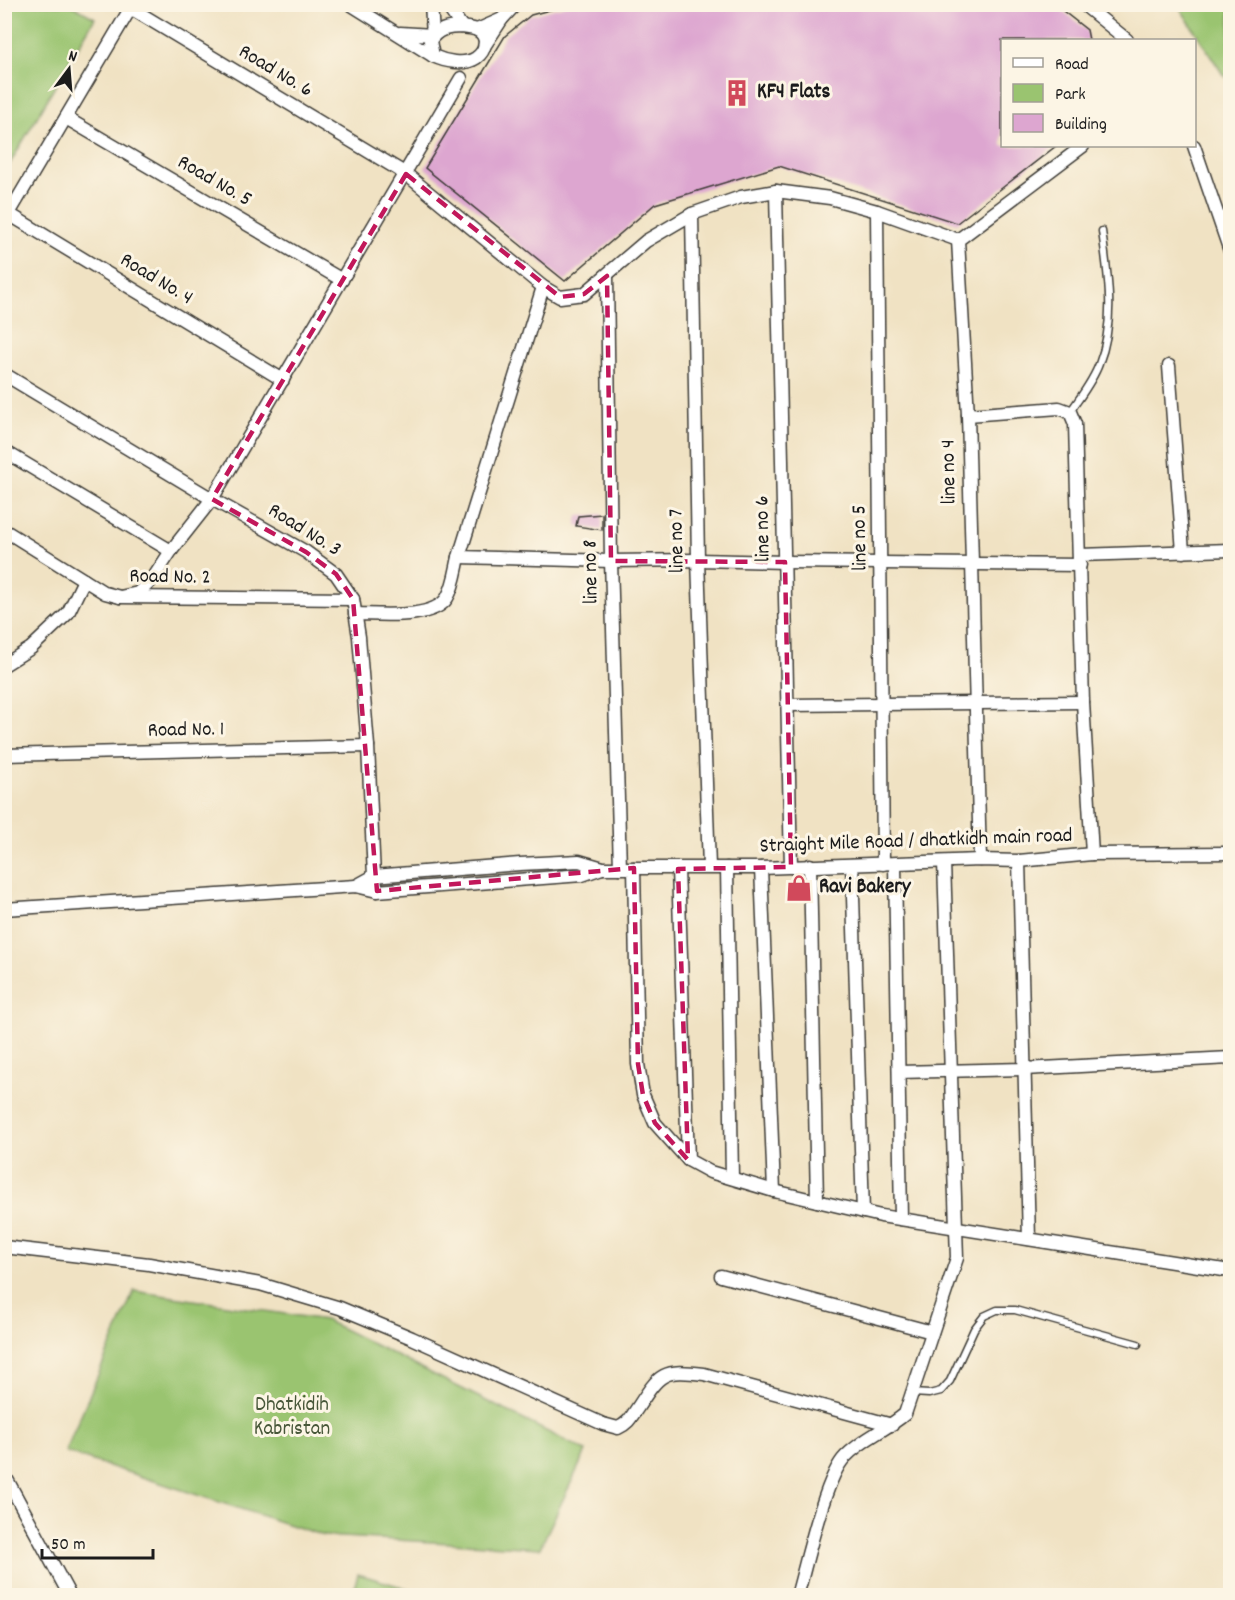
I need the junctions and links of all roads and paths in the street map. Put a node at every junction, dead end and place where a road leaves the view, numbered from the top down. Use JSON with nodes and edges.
{"nodes":[{"id":1,"x":350,"y":4,"type":"edge"},
{"id":2,"x":430,"y":4,"type":"edge"},
{"id":3,"x":446,"y":4,"type":"edge"},
{"id":4,"x":516,"y":4,"type":"edge"},
{"id":5,"x":1083,"y":4,"type":"edge"},
{"id":6,"x":129,"y":6,"type":"edge"},
{"id":7,"x":502,"y":19,"type":"junction"},
{"id":8,"x":1108,"y":23,"type":"junction"},
{"id":9,"x":462,"y":27,"type":"junction"},
{"id":10,"x":477,"y":30,"type":"junction"},
{"id":11,"x":396,"y":33,"type":"junction"},
{"id":12,"x":1114,"y":39,"type":"edge"},
{"id":13,"x":1125,"y":39,"type":"edge"},
{"id":14,"x":485,"y":45,"type":"junction"},
{"id":15,"x":432,"y":56,"type":"junction"},
{"id":16,"x":476,"y":58,"type":"junction"},
{"id":17,"x":449,"y":61,"type":"junction"},
{"id":18,"x":461,"y":78,"type":"junction"},
{"id":19,"x":66,"y":118,"type":"junction"},
{"id":20,"x":1082,"y":147,"type":"edge"},
{"id":21,"x":1194,"y":147,"type":"edge"},
{"id":22,"x":406,"y":174,"type":"junction"},
{"id":23,"x":777,"y":191,"type":"junction"},
{"id":24,"x":877,"y":210,"type":"junction"},
{"id":25,"x":692,"y":214,"type":"junction"},
{"id":26,"x":7,"y":218,"type":"edge"},
{"id":27,"x":1102,"y":231,"type":"dead end"},
{"id":28,"x":958,"y":240,"type":"junction"},
{"id":29,"x":1230,"y":251,"type":"edge"},
{"id":30,"x":607,"y":276,"type":"junction"},
{"id":31,"x":342,"y":280,"type":"junction"},
{"id":32,"x":543,"y":287,"type":"junction"},
{"id":33,"x":1169,"y":366,"type":"dead end"},
{"id":34,"x":4,"y":374,"type":"edge"},
{"id":35,"x":283,"y":380,"type":"junction"},
{"id":36,"x":1070,"y":412,"type":"junction"},
{"id":37,"x":968,"y":415,"type":"junction"},
{"id":38,"x":4,"y":451,"type":"edge"},
{"id":39,"x":212,"y":499,"type":"junction"},
{"id":40,"x":4,"y":530,"type":"edge"},
{"id":41,"x":1230,"y":550,"type":"edge"},
{"id":42,"x":171,"y":551,"type":"junction"},
{"id":43,"x":1183,"y":552,"type":"junction"},
{"id":44,"x":459,"y":557,"type":"junction"},
{"id":45,"x":698,"y":560,"type":"junction"},
{"id":46,"x":1080,"y":560,"type":"junction"},
{"id":47,"x":611,"y":561,"type":"junction"},
{"id":48,"x":785,"y":562,"type":"junction"},
{"id":49,"x":881,"y":564,"type":"junction"},
{"id":50,"x":972,"y":564,"type":"junction"},
{"id":51,"x":84,"y":580,"type":"junction"},
{"id":52,"x":120,"y":597,"type":"junction"},
{"id":53,"x":353,"y":599,"type":"junction"},
{"id":54,"x":356,"y":614,"type":"junction"},
{"id":55,"x":4,"y":664,"type":"edge"},
{"id":56,"x":1083,"y":702,"type":"junction"},
{"id":57,"x":976,"y":703,"type":"junction"},
{"id":58,"x":788,"y":705,"type":"junction"},
{"id":59,"x":882,"y":705,"type":"junction"},
{"id":60,"x":368,"y":746,"type":"junction"},
{"id":61,"x":4,"y":755,"type":"edge"},
{"id":62,"x":1230,"y":853,"type":"edge"},
{"id":63,"x":1092,"y":855,"type":"junction"},
{"id":64,"x":980,"y":860,"type":"junction"},
{"id":65,"x":1018,"y":861,"type":"junction"},
{"id":66,"x":944,"y":862,"type":"junction"},
{"id":67,"x":889,"y":864,"type":"junction"},
{"id":68,"x":810,"y":865,"type":"junction"},
{"id":69,"x":852,"y":865,"type":"junction"},
{"id":70,"x":709,"y":867,"type":"junction"},
{"id":71,"x":727,"y":867,"type":"junction"},
{"id":72,"x":791,"y":867,"type":"junction"},
{"id":73,"x":603,"y":868,"type":"junction"},
{"id":74,"x":620,"y":868,"type":"junction"},
{"id":75,"x":634,"y":868,"type":"junction"},
{"id":76,"x":761,"y":868,"type":"junction"},
{"id":77,"x":678,"y":869,"type":"junction"},
{"id":78,"x":374,"y":876,"type":"junction"},
{"id":79,"x":356,"y":886,"type":"junction"},
{"id":80,"x":377,"y":891,"type":"junction"},
{"id":81,"x":4,"y":909,"type":"edge"},
{"id":82,"x":1230,"y":1058,"type":"edge"},
{"id":83,"x":1024,"y":1069,"type":"junction"},
{"id":84,"x":951,"y":1070,"type":"junction"},
{"id":85,"x":899,"y":1072,"type":"junction"},
{"id":86,"x":688,"y":1160,"type":"junction"},
{"id":87,"x":732,"y":1178,"type":"junction"},
{"id":88,"x":774,"y":1191,"type":"junction"},
{"id":89,"x":817,"y":1201,"type":"junction"},
{"id":90,"x":864,"y":1212,"type":"junction"},
{"id":91,"x":901,"y":1220,"type":"junction"},
{"id":92,"x":956,"y":1228,"type":"junction"},
{"id":93,"x":1029,"y":1239,"type":"junction"},
{"id":94,"x":4,"y":1247,"type":"edge"},
{"id":95,"x":1230,"y":1271,"type":"edge"},
{"id":96,"x":721,"y":1276,"type":"dead end"},
{"id":97,"x":932,"y":1332,"type":"junction"},
{"id":98,"x":1138,"y":1344,"type":"dead end"},
{"id":99,"x":912,"y":1393,"type":"junction"},
{"id":100,"x":892,"y":1425,"type":"junction"},
{"id":101,"x":4,"y":1474,"type":"edge"},
{"id":102,"x":70,"y":1596,"type":"edge"},
{"id":103,"x":797,"y":1596,"type":"edge"}],
"edges":[{"from":1,"to":11,"type":"street"},
{"from":2,"to":11,"type":"street"},
{"from":3,"to":9,"type":"street"},
{"from":4,"to":7,"type":"street"},
{"from":5,"to":8,"type":"street"},
{"from":6,"to":19,"type":"street"},
{"from":6,"to":22,"type":"street","name":"Road No. 6"},
{"from":7,"to":10,"type":"street"},
{"from":7,"to":14,"type":"street"},
{"from":8,"to":12,"type":"street"},
{"from":8,"to":13,"type":"street"},
{"from":9,"to":10,"type":"street"},
{"from":9,"to":15,"type":"street"},
{"from":10,"to":14,"type":"street"},
{"from":11,"to":15,"type":"street"},
{"from":14,"to":16,"type":"street"},
{"from":15,"to":17,"type":"street"},
{"from":16,"to":17,"type":"street"},
{"from":16,"to":18,"type":"street"},
{"from":17,"to":18,"type":"street"},
{"from":18,"to":22,"type":"street"},
{"from":19,"to":26,"type":"street"},
{"from":19,"to":31,"type":"street","name":"Road No. 5"},
{"from":20,"to":28,"type":"street"},
{"from":21,"to":29,"type":"street"},
{"from":22,"to":31,"type":"street"},
{"from":22,"to":32,"type":"street","name":"Road No. 6"},
{"from":23,"to":24,"type":"street"},
{"from":23,"to":25,"type":"street"},
{"from":23,"to":48,"type":"street","name":"line no 6"},
{"from":24,"to":28,"type":"street"},
{"from":24,"to":49,"type":"street","name":"line no 5"},
{"from":25,"to":30,"type":"street"},
{"from":25,"to":45,"type":"street","name":"line no 7"},
{"from":26,"to":35,"type":"street","name":"Road No. 4"},
{"from":27,"to":36,"type":"lane"},
{"from":28,"to":37,"type":"street","name":"line no 4"},
{"from":30,"to":32,"type":"street"},
{"from":30,"to":47,"type":"street","name":"line no 8"},
{"from":31,"to":35,"type":"street"},
{"from":32,"to":44,"type":"street"},
{"from":33,"to":43,"type":"street"},
{"from":34,"to":39,"type":"street","name":"Road No. 3"},
{"from":35,"to":39,"type":"street"},
{"from":36,"to":37,"type":"street"},
{"from":36,"to":46,"type":"street"},
{"from":37,"to":50,"type":"street","name":"line no 4"},
{"from":38,"to":42,"type":"street"},
{"from":39,"to":42,"type":"street"},
{"from":39,"to":53,"type":"street","name":"Road No. 3"},
{"from":40,"to":51,"type":"street","name":"Road No. 2"},
{"from":41,"to":43,"type":"street"},
{"from":42,"to":52,"type":"street"},
{"from":43,"to":46,"type":"street"},
{"from":44,"to":47,"type":"street"},
{"from":44,"to":54,"type":"street"},
{"from":45,"to":47,"type":"street"},
{"from":45,"to":48,"type":"street"},
{"from":45,"to":70,"type":"street","name":"line no 7"},
{"from":46,"to":50,"type":"street"},
{"from":46,"to":56,"type":"street"},
{"from":47,"to":74,"type":"street","name":"line no 8"},
{"from":48,"to":49,"type":"street"},
{"from":48,"to":58,"type":"street","name":"line no 6"},
{"from":49,"to":50,"type":"street"},
{"from":49,"to":59,"type":"street","name":"line no 5"},
{"from":50,"to":57,"type":"street","name":"line no 4"},
{"from":51,"to":52,"type":"street","name":"Road No. 2"},
{"from":51,"to":55,"type":"street"},
{"from":52,"to":53,"type":"street","name":"Road No. 2"},
{"from":53,"to":54,"type":"street","name":"Road No. 3"},
{"from":54,"to":60,"type":"street","name":"Road No. 3"},
{"from":56,"to":57,"type":"street"},
{"from":56,"to":63,"type":"street"},
{"from":57,"to":59,"type":"street"},
{"from":57,"to":64,"type":"street","name":"line no 4"},
{"from":58,"to":59,"type":"street"},
{"from":58,"to":72,"type":"street","name":"line no 6"},
{"from":59,"to":67,"type":"street","name":"line no 5"},
{"from":60,"to":61,"type":"street","name":"Road No. 1"},
{"from":60,"to":78,"type":"street","name":"Road No. 3"},
{"from":62,"to":63,"type":"street","name":"Straight Mile Road / dhatkidh main road"},
{"from":63,"to":65,"type":"street","name":"Straight Mile Road / dhatkidh main road"},
{"from":64,"to":65,"type":"street","name":"Straight Mile Road / dhatkidh main road"},
{"from":64,"to":66,"type":"street","name":"Straight Mile Road / dhatkidh main road"},
{"from":65,"to":83,"type":"street"},
{"from":66,"to":67,"type":"street","name":"Straight Mile Road / dhatkidh main road"},
{"from":66,"to":84,"type":"street"},
{"from":67,"to":69,"type":"street","name":"Straight Mile Road / dhatkidh main road"},
{"from":67,"to":85,"type":"street","name":"line no 5"},
{"from":68,"to":69,"type":"street","name":"Straight Mile Road / dhatkidh main road"},
{"from":68,"to":72,"type":"street","name":"Straight Mile Road / dhatkidh main road"},
{"from":68,"to":89,"type":"street"},
{"from":69,"to":90,"type":"street"},
{"from":70,"to":71,"type":"street","name":"Straight Mile Road / dhatkidh main road"},
{"from":70,"to":77,"type":"street","name":"Straight Mile Road / dhatkidh main road"},
{"from":71,"to":76,"type":"street","name":"Straight Mile Road / dhatkidh main road"},
{"from":71,"to":87,"type":"street"},
{"from":72,"to":76,"type":"street","name":"Straight Mile Road / dhatkidh main road"},
{"from":73,"to":74,"type":"street","name":"Straight Mile Road / dhatkidh main road"},
{"from":73,"to":78,"type":"street","name":"Straight Mile Road / dhatkidh main road"},
{"from":73,"to":80,"type":"street","name":"Straight Mile Road / dhatkidh main road"},
{"from":74,"to":75,"type":"street","name":"Straight Mile Road / dhatkidh main road"},
{"from":75,"to":77,"type":"street","name":"Straight Mile Road / dhatkidh main road"},
{"from":75,"to":86,"type":"street"},
{"from":76,"to":88,"type":"street"},
{"from":77,"to":86,"type":"street"},
{"from":78,"to":79,"type":"street","name":"Straight Mile Road / dhatkidh main road"},
{"from":78,"to":80,"type":"street","name":"Road No. 3"},
{"from":79,"to":80,"type":"street","name":"Straight Mile Road / dhatkidh main road"},
{"from":79,"to":81,"type":"street","name":"Straight Mile Road / dhatkidh main road"},
{"from":82,"to":83,"type":"street"},
{"from":83,"to":84,"type":"street"},
{"from":83,"to":93,"type":"street"},
{"from":84,"to":85,"type":"street"},
{"from":84,"to":92,"type":"street"},
{"from":85,"to":91,"type":"street","name":"line no 5"},
{"from":86,"to":87,"type":"street"},
{"from":87,"to":88,"type":"street"},
{"from":88,"to":89,"type":"street"},
{"from":89,"to":90,"type":"street"},
{"from":90,"to":91,"type":"street"},
{"from":91,"to":92,"type":"street"},
{"from":92,"to":93,"type":"street"},
{"from":92,"to":97,"type":"street"},
{"from":93,"to":95,"type":"street"},
{"from":94,"to":100,"type":"street"},
{"from":96,"to":97,"type":"street"},
{"from":97,"to":99,"type":"street"},
{"from":98,"to":99,"type":"lane"},
{"from":99,"to":100,"type":"street"},
{"from":100,"to":103,"type":"street"},
{"from":101,"to":102,"type":"street"}]}
